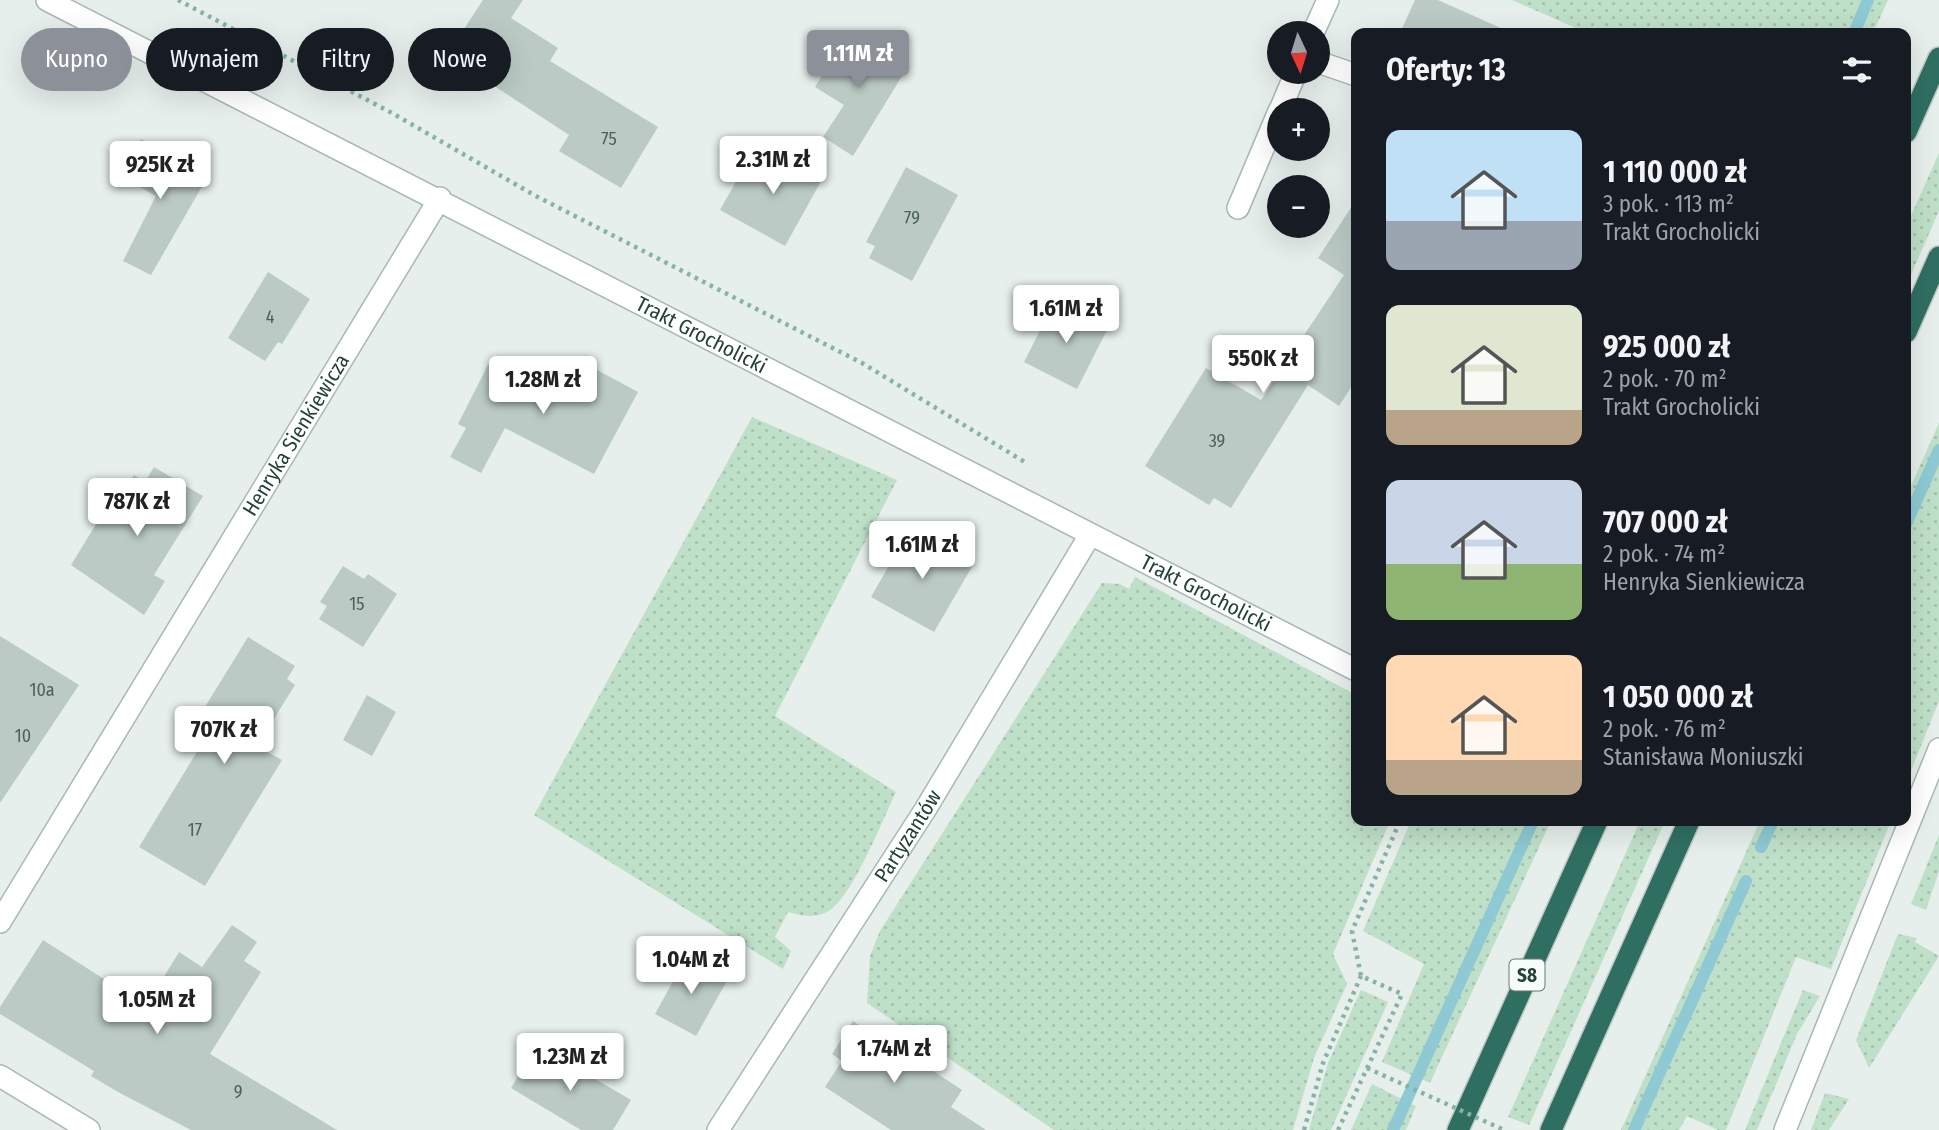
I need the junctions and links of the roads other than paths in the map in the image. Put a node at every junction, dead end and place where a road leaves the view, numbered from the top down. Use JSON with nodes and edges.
{"nodes":[{"id":1,"x":47,"y":0,"type":"edge"},
{"id":2,"x":1328,"y":0,"type":"edge"},
{"id":3,"x":1318,"y":21,"type":"edge"},
{"id":4,"x":1939,"y":58,"type":"edge"},
{"id":5,"x":1330,"y":66,"type":"edge"},
{"id":6,"x":1351,"y":73,"type":"edge"},
{"id":7,"x":1911,"y":121,"type":"edge"},
{"id":8,"x":1267,"y":139,"type":"edge"},
{"id":9,"x":440,"y":198,"type":"junction"},
{"id":10,"x":1238,"y":208,"type":"dead end"},
{"id":11,"x":1939,"y":257,"type":"edge"},
{"id":12,"x":1911,"y":321,"type":"edge"},
{"id":13,"x":1090,"y":535,"type":"junction"},
{"id":14,"x":1351,"y":667,"type":"edge"},
{"id":15,"x":1939,"y":749,"type":"edge"},
{"id":16,"x":1911,"y":818,"type":"edge"},
{"id":17,"x":1595,"y":826,"type":"edge"},
{"id":18,"x":1687,"y":826,"type":"edge"},
{"id":19,"x":1908,"y":826,"type":"edge"},
{"id":20,"x":0,"y":922,"type":"edge"},
{"id":21,"x":0,"y":1076,"type":"edge"},
{"id":22,"x":89,"y":1130,"type":"edge"},
{"id":23,"x":718,"y":1130,"type":"edge"},
{"id":24,"x":1458,"y":1130,"type":"edge"},
{"id":25,"x":1551,"y":1130,"type":"edge"},
{"id":26,"x":1785,"y":1130,"type":"edge"}],
"edges":[{"from":1,"to":9,"type":"street","name":"Trakt Grocholicki"},
{"from":2,"to":3,"type":"street"},
{"from":4,"to":7,"type":"highway"},
{"from":5,"to":6,"type":"street"},
{"from":8,"to":10,"type":"street"},
{"from":9,"to":13,"type":"street","name":"Trakt Grocholicki"},
{"from":9,"to":20,"type":"street","name":"Henryka Sienkiewicza"},
{"from":11,"to":12,"type":"highway"},
{"from":13,"to":14,"type":"street","name":"Trakt Grocholicki"},
{"from":13,"to":23,"type":"street","name":"Partyzantów"},
{"from":15,"to":16,"type":"street"},
{"from":17,"to":24,"type":"highway","number":"S8"},
{"from":18,"to":25,"type":"highway"},
{"from":19,"to":26,"type":"street"},
{"from":21,"to":22,"type":"street"}]}
